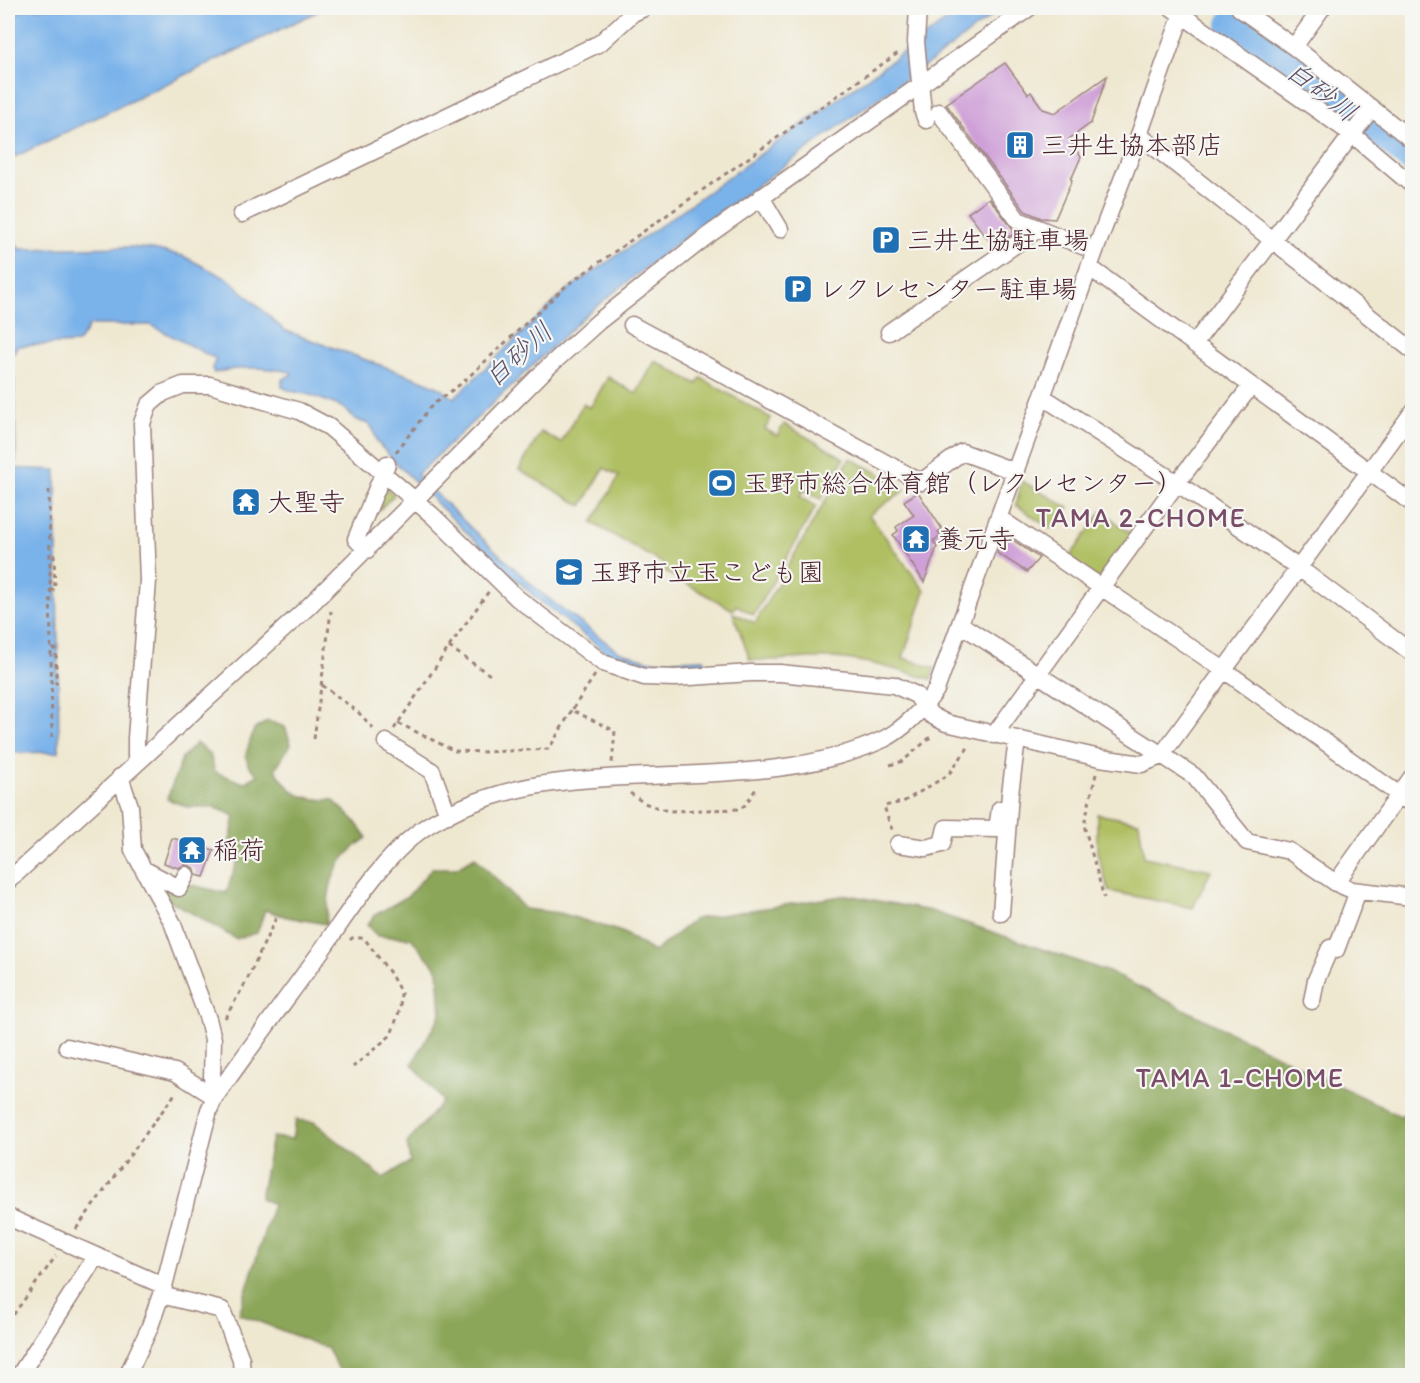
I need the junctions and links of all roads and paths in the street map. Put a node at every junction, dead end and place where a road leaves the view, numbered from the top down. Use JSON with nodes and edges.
{"nodes":[{"id":1,"x":918,"y":8,"type":"edge"},
{"id":2,"x":1029,"y":8,"type":"edge"},
{"id":3,"x":1239,"y":8,"type":"edge"},
{"id":4,"x":1322,"y":8,"type":"edge"},
{"id":5,"x":636,"y":9,"type":"edge"},
{"id":6,"x":1179,"y":9,"type":"edge"},
{"id":7,"x":916,"y":40,"type":"junction"},
{"id":8,"x":1294,"y":46,"type":"junction"},
{"id":9,"x":919,"y":78,"type":"junction"},
{"id":10,"x":1369,"y":112,"type":"junction"},
{"id":11,"x":1354,"y":133,"type":"junction"},
{"id":12,"x":1139,"y":135,"type":"junction"},
{"id":13,"x":1413,"y":140,"type":"edge"},
{"id":14,"x":1413,"y":185,"type":"edge"},
{"id":15,"x":761,"y":197,"type":"junction"},
{"id":16,"x":242,"y":214,"type":"dead end"},
{"id":17,"x":780,"y":229,"type":"dead end"},
{"id":18,"x":1038,"y":229,"type":"junction"},
{"id":19,"x":1271,"y":239,"type":"junction"},
{"id":20,"x":1095,"y":251,"type":"junction"},
{"id":21,"x":1089,"y":267,"type":"junction"},
{"id":22,"x":632,"y":325,"type":"dead end"},
{"id":23,"x":889,"y":332,"type":"dead end"},
{"id":24,"x":1194,"y":344,"type":"junction"},
{"id":25,"x":1413,"y":350,"type":"edge"},
{"id":26,"x":1251,"y":386,"type":"junction"},
{"id":27,"x":1043,"y":397,"type":"junction"},
{"id":28,"x":1413,"y":413,"type":"edge"},
{"id":29,"x":385,"y":468,"type":"junction"},
{"id":30,"x":1016,"y":472,"type":"junction"},
{"id":31,"x":1369,"y":472,"type":"junction"},
{"id":32,"x":1177,"y":483,"type":"junction"},
{"id":33,"x":49,"y":490,"type":"dead end"},
{"id":34,"x":423,"y":492,"type":"junction"},
{"id":35,"x":1413,"y":503,"type":"edge"},
{"id":36,"x":999,"y":518,"type":"junction"},
{"id":37,"x":367,"y":550,"type":"junction"},
{"id":38,"x":57,"y":554,"type":"dead end"},
{"id":39,"x":1299,"y":568,"type":"junction"},
{"id":40,"x":498,"y":579,"type":"junction"},
{"id":41,"x":1101,"y":588,"type":"junction"},
{"id":42,"x":51,"y":590,"type":"junction"},
{"id":43,"x":331,"y":611,"type":"dead end"},
{"id":44,"x":960,"y":624,"type":"junction"},
{"id":45,"x":449,"y":646,"type":"junction"},
{"id":46,"x":51,"y":649,"type":"junction"},
{"id":47,"x":1413,"y":653,"type":"edge"},
{"id":48,"x":603,"y":663,"type":"junction"},
{"id":49,"x":1224,"y":670,"type":"junction"},
{"id":50,"x":1038,"y":676,"type":"junction"},
{"id":51,"x":493,"y":677,"type":"dead end"},
{"id":52,"x":58,"y":682,"type":"dead end"},
{"id":53,"x":322,"y":685,"type":"junction"},
{"id":54,"x":926,"y":706,"type":"junction"},
{"id":55,"x":572,"y":710,"type":"junction"},
{"id":56,"x":398,"y":723,"type":"junction"},
{"id":57,"x":946,"y":723,"type":"junction"},
{"id":58,"x":987,"y":733,"type":"junction"},
{"id":59,"x":52,"y":737,"type":"dead end"},
{"id":60,"x":314,"y":739,"type":"dead end"},
{"id":61,"x":1017,"y":740,"type":"junction"},
{"id":62,"x":386,"y":742,"type":"junction"},
{"id":63,"x":1161,"y":756,"type":"junction"},
{"id":64,"x":1100,"y":758,"type":"junction"},
{"id":65,"x":136,"y":762,"type":"junction"},
{"id":66,"x":890,"y":765,"type":"dead end"},
{"id":67,"x":769,"y":770,"type":"junction"},
{"id":68,"x":120,"y":777,"type":"junction"},
{"id":69,"x":610,"y":777,"type":"junction"},
{"id":70,"x":1413,"y":777,"type":"edge"},
{"id":71,"x":1406,"y":799,"type":"edge"},
{"id":72,"x":1009,"y":804,"type":"junction"},
{"id":73,"x":448,"y":815,"type":"junction"},
{"id":74,"x":900,"y":827,"type":"dead end"},
{"id":75,"x":897,"y":844,"type":"dead end"},
{"id":76,"x":143,"y":869,"type":"junction"},
{"id":77,"x":186,"y":875,"type":"dead end"},
{"id":78,"x":8,"y":881,"type":"edge"},
{"id":79,"x":1336,"y":883,"type":"junction"},
{"id":80,"x":1359,"y":891,"type":"junction"},
{"id":81,"x":1413,"y":897,"type":"edge"},
{"id":82,"x":1104,"y":898,"type":"dead end"},
{"id":83,"x":1001,"y":913,"type":"dead end"},
{"id":84,"x":276,"y":918,"type":"dead end"},
{"id":85,"x":344,"y":945,"type":"dead end"},
{"id":86,"x":1312,"y":1001,"type":"dead end"},
{"id":87,"x":213,"y":1039,"type":"junction"},
{"id":88,"x":67,"y":1047,"type":"dead end"},
{"id":89,"x":353,"y":1067,"type":"dead end"},
{"id":90,"x":186,"y":1079,"type":"junction"},
{"id":91,"x":215,"y":1097,"type":"junction"},
{"id":92,"x":8,"y":1217,"type":"edge"},
{"id":93,"x":65,"y":1243,"type":"junction"},
{"id":94,"x":96,"y":1256,"type":"junction"},
{"id":95,"x":162,"y":1290,"type":"junction"},
{"id":96,"x":8,"y":1322,"type":"edge"},
{"id":97,"x":19,"y":1376,"type":"edge"},
{"id":98,"x":127,"y":1376,"type":"edge"},
{"id":99,"x":242,"y":1376,"type":"edge"}],
"edges":[{"from":1,"to":7,"type":"street"},
{"from":2,"to":9,"type":"street"},
{"from":3,"to":8,"type":"street"},
{"from":4,"to":8,"type":"street"},
{"from":5,"to":16,"type":"street"},
{"from":6,"to":11,"type":"street"},
{"from":6,"to":12,"type":"street"},
{"from":7,"to":9,"type":"street"},
{"from":7,"to":29,"type":"path"},
{"from":8,"to":10,"type":"street"},
{"from":9,"to":15,"type":"street"},
{"from":9,"to":18,"type":"street"},
{"from":10,"to":11,"type":"street"},
{"from":10,"to":13,"type":"street"},
{"from":11,"to":14,"type":"street"},
{"from":11,"to":19,"type":"street"},
{"from":12,"to":19,"type":"street"},
{"from":12,"to":20,"type":"street"},
{"from":15,"to":17,"type":"street"},
{"from":15,"to":34,"type":"street"},
{"from":18,"to":20,"type":"street"},
{"from":18,"to":23,"type":"street"},
{"from":19,"to":24,"type":"street"},
{"from":19,"to":25,"type":"street"},
{"from":20,"to":21,"type":"street"},
{"from":21,"to":24,"type":"street"},
{"from":21,"to":27,"type":"street"},
{"from":22,"to":30,"type":"street"},
{"from":24,"to":26,"type":"street"},
{"from":26,"to":31,"type":"street"},
{"from":26,"to":32,"type":"street"},
{"from":27,"to":30,"type":"street"},
{"from":27,"to":32,"type":"street"},
{"from":28,"to":31,"type":"street"},
{"from":29,"to":34,"type":"street"},
{"from":29,"to":37,"type":"street"},
{"from":29,"to":65,"type":"street"},
{"from":30,"to":36,"type":"street"},
{"from":31,"to":35,"type":"street"},
{"from":31,"to":39,"type":"street"},
{"from":32,"to":39,"type":"street"},
{"from":32,"to":41,"type":"street"},
{"from":33,"to":42,"type":"path"},
{"from":34,"to":37,"type":"street"},
{"from":34,"to":40,"type":"street"},
{"from":36,"to":41,"type":"street"},
{"from":36,"to":44,"type":"street"},
{"from":37,"to":65,"type":"street"},
{"from":38,"to":42,"type":"path"},
{"from":39,"to":47,"type":"street"},
{"from":39,"to":49,"type":"street"},
{"from":40,"to":45,"type":"path"},
{"from":40,"to":48,"type":"street"},
{"from":41,"to":49,"type":"street"},
{"from":41,"to":50,"type":"street"},
{"from":42,"to":46,"type":"path"},
{"from":43,"to":53,"type":"path"},
{"from":44,"to":50,"type":"street"},
{"from":44,"to":54,"type":"street"},
{"from":45,"to":51,"type":"path"},
{"from":45,"to":56,"type":"path"},
{"from":46,"to":52,"type":"path"},
{"from":46,"to":59,"type":"path"},
{"from":48,"to":54,"type":"street"},
{"from":48,"to":55,"type":"path"},
{"from":49,"to":63,"type":"street"},
{"from":49,"to":71,"type":"street"},
{"from":50,"to":58,"type":"street"},
{"from":50,"to":63,"type":"street"},
{"from":53,"to":60,"type":"path"},
{"from":53,"to":62,"type":"path"},
{"from":54,"to":57,"type":"street"},
{"from":54,"to":67,"type":"street"},
{"from":55,"to":56,"type":"path"},
{"from":55,"to":69,"type":"path"},
{"from":56,"to":62,"type":"path"},
{"from":57,"to":58,"type":"street"},
{"from":57,"to":66,"type":"path"},
{"from":58,"to":61,"type":"street"},
{"from":58,"to":74,"type":"path"},
{"from":61,"to":64,"type":"street"},
{"from":61,"to":72,"type":"street"},
{"from":62,"to":73,"type":"street"},
{"from":63,"to":64,"type":"street"},
{"from":63,"to":79,"type":"street"},
{"from":64,"to":82,"type":"path"},
{"from":65,"to":68,"type":"street"},
{"from":67,"to":69,"type":"street"},
{"from":67,"to":69,"type":"path"},
{"from":68,"to":76,"type":"street"},
{"from":68,"to":78,"type":"street"},
{"from":69,"to":73,"type":"street"},
{"from":70,"to":71,"type":"street"},
{"from":71,"to":79,"type":"street"},
{"from":72,"to":75,"type":"street"},
{"from":72,"to":83,"type":"street"},
{"from":73,"to":91,"type":"street"},
{"from":76,"to":77,"type":"street"},
{"from":76,"to":87,"type":"street"},
{"from":79,"to":80,"type":"street"},
{"from":80,"to":81,"type":"street"},
{"from":80,"to":86,"type":"street"},
{"from":84,"to":87,"type":"path"},
{"from":85,"to":89,"type":"path"},
{"from":87,"to":91,"type":"street"},
{"from":88,"to":90,"type":"street"},
{"from":90,"to":91,"type":"street"},
{"from":90,"to":93,"type":"path"},
{"from":91,"to":95,"type":"street"},
{"from":92,"to":93,"type":"street"},
{"from":93,"to":94,"type":"street"},
{"from":93,"to":96,"type":"path"},
{"from":94,"to":95,"type":"street"},
{"from":94,"to":97,"type":"street"},
{"from":95,"to":98,"type":"street"},
{"from":95,"to":99,"type":"street"}]}
